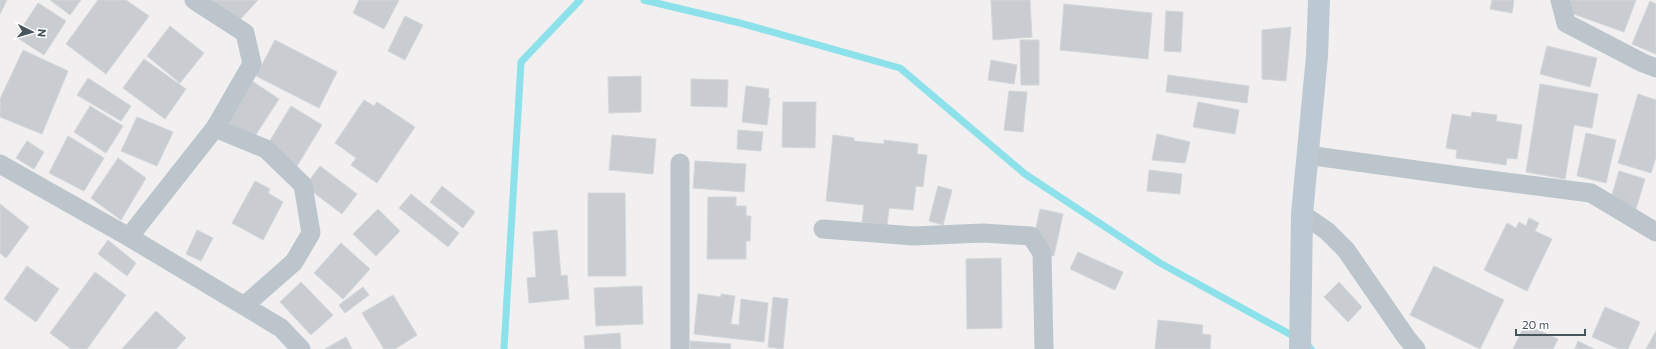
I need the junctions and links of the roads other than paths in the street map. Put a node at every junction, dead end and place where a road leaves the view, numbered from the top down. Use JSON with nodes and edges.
{"nodes":[{"id":1,"x":194,"y":0,"type":"edge"},
{"id":2,"x":1319,"y":0,"type":"edge"},
{"id":3,"x":1560,"y":0,"type":"edge"},
{"id":4,"x":1656,"y":68,"type":"edge"},
{"id":5,"x":215,"y":128,"type":"junction"},
{"id":6,"x":1308,"y":155,"type":"junction"},
{"id":7,"x":680,"y":163,"type":"dead end"},
{"id":8,"x":0,"y":164,"type":"edge"},
{"id":9,"x":1302,"y":214,"type":"junction"},
{"id":10,"x":823,"y":229,"type":"dead end"},
{"id":11,"x":1656,"y":232,"type":"edge"},
{"id":12,"x":129,"y":237,"type":"junction"},
{"id":13,"x":244,"y":306,"type":"junction"},
{"id":14,"x":301,"y":349,"type":"edge"},
{"id":15,"x":680,"y":349,"type":"edge"},
{"id":16,"x":1044,"y":349,"type":"edge"},
{"id":17,"x":1300,"y":349,"type":"edge"},
{"id":18,"x":1416,"y":349,"type":"edge"}],
"edges":[{"from":1,"to":5,"type":"street"},
{"from":2,"to":6,"type":"main road"},
{"from":3,"to":4,"type":"street"},
{"from":5,"to":12,"type":"street"},
{"from":5,"to":13,"type":"street"},
{"from":6,"to":9,"type":"main road"},
{"from":6,"to":11,"type":"street"},
{"from":7,"to":15,"type":"street"},
{"from":8,"to":12,"type":"street"},
{"from":9,"to":17,"type":"main road"},
{"from":9,"to":18,"type":"street"},
{"from":10,"to":16,"type":"street"},
{"from":12,"to":13,"type":"street"},
{"from":13,"to":14,"type":"street"}]}
